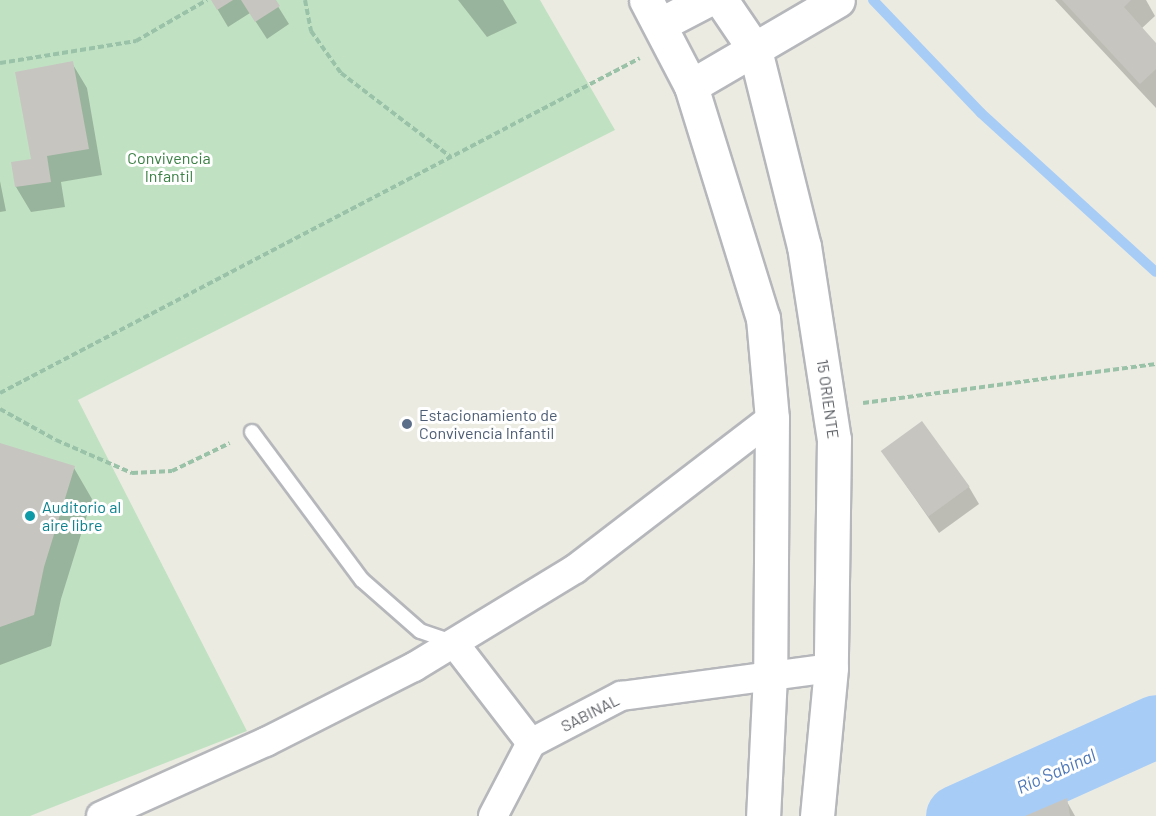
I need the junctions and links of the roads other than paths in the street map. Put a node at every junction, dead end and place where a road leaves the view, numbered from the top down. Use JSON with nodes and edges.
{"nodes":[{"id":1,"x":707,"y":0,"type":"edge"},
{"id":2,"x":721,"y":0,"type":"edge"},
{"id":3,"x":837,"y":1,"type":"edge"},
{"id":4,"x":658,"y":21,"type":"edge"},
{"id":5,"x":754,"y":50,"type":"junction"},
{"id":6,"x":691,"y":86,"type":"junction"},
{"id":7,"x":772,"y":418,"type":"junction"},
{"id":8,"x":252,"y":432,"type":"road end"},
{"id":9,"x":454,"y":643,"type":"junction"},
{"id":10,"x":831,"y":668,"type":"junction"},
{"id":11,"x":770,"y":675,"type":"junction"},
{"id":12,"x":531,"y":743,"type":"junction"},
{"id":13,"x":101,"y":816,"type":"edge"},
{"id":14,"x":493,"y":816,"type":"edge"},
{"id":15,"x":763,"y":816,"type":"edge"},
{"id":16,"x":817,"y":816,"type":"edge"}],
"edges":[{"from":1,"to":4,"type":"main road"},
{"from":2,"to":5,"type":"main road","name":"15 ORIENTE"},
{"from":3,"to":5,"type":"main road"},
{"from":4,"to":6,"type":"main road"},
{"from":5,"to":6,"type":"main road"},
{"from":5,"to":10,"type":"main road","name":"15 ORIENTE"},
{"from":6,"to":7,"type":"main road"},
{"from":7,"to":9,"type":"street"},
{"from":7,"to":11,"type":"main road"},
{"from":8,"to":9,"type":"lane"},
{"from":9,"to":12,"type":"street"},
{"from":9,"to":13,"type":"street"},
{"from":10,"to":11,"type":"street","name":"SABINAL"},
{"from":10,"to":16,"type":"main road","name":"15 ORIENTE"},
{"from":11,"to":12,"type":"street","name":"SABINAL"},
{"from":11,"to":15,"type":"main road"},
{"from":12,"to":14,"type":"street"}]}
